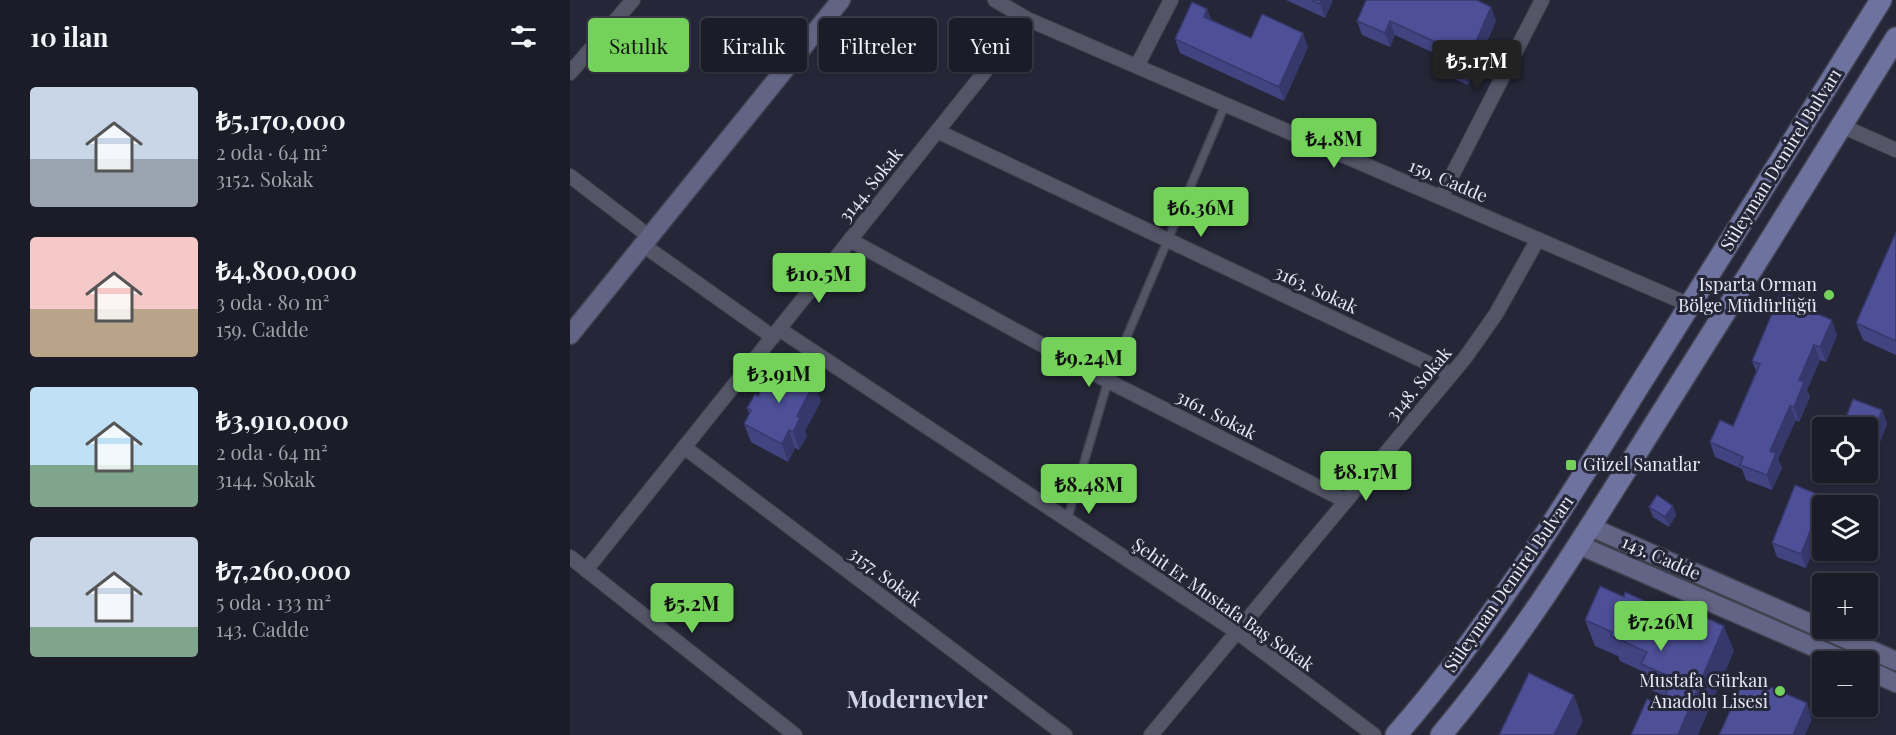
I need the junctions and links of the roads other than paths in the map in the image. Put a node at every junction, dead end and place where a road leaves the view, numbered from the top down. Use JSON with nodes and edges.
{"nodes":[{"id":1,"x":633,"y":0,"type":"edge"},
{"id":2,"x":841,"y":0,"type":"edge"},
{"id":3,"x":995,"y":0,"type":"edge"},
{"id":4,"x":1171,"y":0,"type":"edge"},
{"id":5,"x":1542,"y":0,"type":"edge"},
{"id":6,"x":1881,"y":0,"type":"edge"},
{"id":7,"x":1025,"y":18,"type":"edge"},
{"id":8,"x":1032,"y":21,"type":"edge"},
{"id":9,"x":1896,"y":38,"type":"edge"},
{"id":10,"x":1137,"y":66,"type":"junction"},
{"id":11,"x":984,"y":72,"type":"edge"},
{"id":12,"x":570,"y":73,"type":"edge"},
{"id":13,"x":1225,"y":105,"type":"junction"},
{"id":14,"x":1842,"y":126,"type":"junction"},
{"id":15,"x":937,"y":131,"type":"junction"},
{"id":16,"x":1896,"y":150,"type":"edge"},
{"id":17,"x":570,"y":176,"type":"edge"},
{"id":18,"x":1441,"y":197,"type":"junction"},
{"id":19,"x":1538,"y":239,"type":"junction"},
{"id":20,"x":850,"y":240,"type":"junction"},
{"id":21,"x":1168,"y":240,"type":"junction"},
{"id":22,"x":647,"y":241,"type":"junction"},
{"id":23,"x":1690,"y":304,"type":"junction"},
{"id":24,"x":776,"y":333,"type":"junction"},
{"id":25,"x":570,"y":335,"type":"edge"},
{"id":26,"x":1451,"y":374,"type":"junction"},
{"id":27,"x":1108,"y":381,"type":"junction"},
{"id":28,"x":684,"y":447,"type":"junction"},
{"id":29,"x":1346,"y":501,"type":"junction"},
{"id":30,"x":1067,"y":520,"type":"junction"},
{"id":31,"x":1591,"y":527,"type":"junction"},
{"id":32,"x":1579,"y":545,"type":"junction"},
{"id":33,"x":570,"y":557,"type":"edge"},
{"id":34,"x":586,"y":570,"type":"junction"},
{"id":35,"x":1237,"y":632,"type":"junction"},
{"id":36,"x":1823,"y":651,"type":"edge"},
{"id":37,"x":1896,"y":661,"type":"edge"},
{"id":38,"x":1878,"y":674,"type":"edge"},
{"id":39,"x":1896,"y":682,"type":"edge"},
{"id":40,"x":795,"y":735,"type":"edge"},
{"id":41,"x":1065,"y":735,"type":"edge"},
{"id":42,"x":1151,"y":735,"type":"edge"},
{"id":43,"x":1374,"y":735,"type":"edge"},
{"id":44,"x":1396,"y":735,"type":"edge"},
{"id":45,"x":1441,"y":735,"type":"edge"}],
"edges":[{"from":1,"to":12,"type":"street"},
{"from":2,"to":22,"type":"street"},
{"from":3,"to":7,"type":"street","name":"159. Cadde"},
{"from":4,"to":10,"type":"street"},
{"from":5,"to":18,"type":"street"},
{"from":6,"to":23,"type":"main road","name":"Süleyman Demirel Bulvarı"},
{"from":8,"to":10,"type":"street","name":"159. Cadde"},
{"from":9,"to":14,"type":"main road"},
{"from":10,"to":13,"type":"street","name":"159. Cadde"},
{"from":11,"to":15,"type":"street","name":"3144. Sokak"},
{"from":13,"to":18,"type":"street","name":"159. Cadde"},
{"from":13,"to":21,"type":"lane"},
{"from":14,"to":16,"type":"street"},
{"from":14,"to":31,"type":"main road"},
{"from":15,"to":20,"type":"street","name":"3144. Sokak"},
{"from":15,"to":21,"type":"street","name":"3163. Sokak"},
{"from":17,"to":22,"type":"street","name":"Şehit Er Mustafa Baş Sokak"},
{"from":18,"to":19,"type":"street","name":"159. Cadde"},
{"from":19,"to":23,"type":"street","name":"159. Cadde"},
{"from":19,"to":26,"type":"street","name":"3148. Sokak"},
{"from":20,"to":24,"type":"street","name":"3144. Sokak"},
{"from":20,"to":27,"type":"street","name":"3161. Sokak"},
{"from":21,"to":26,"type":"street","name":"3163. Sokak"},
{"from":21,"to":27,"type":"lane"},
{"from":22,"to":24,"type":"street","name":"Şehit Er Mustafa Baş Sokak"},
{"from":22,"to":25,"type":"street"},
{"from":23,"to":44,"type":"main road","name":"Süleyman Demirel Bulvarı"},
{"from":24,"to":28,"type":"street","name":"3144. Sokak"},
{"from":24,"to":30,"type":"street","name":"Şehit Er Mustafa Baş Sokak"},
{"from":26,"to":29,"type":"street","name":"3148. Sokak"},
{"from":27,"to":29,"type":"street","name":"3161. Sokak"},
{"from":27,"to":30,"type":"lane"},
{"from":28,"to":34,"type":"street","name":"3144. Sokak"},
{"from":28,"to":41,"type":"street","name":"3157. Sokak"},
{"from":29,"to":35,"type":"street","name":"3148. Sokak"},
{"from":30,"to":35,"type":"street","name":"Şehit Er Mustafa Baş Sokak"},
{"from":31,"to":32,"type":"main road"},
{"from":31,"to":37,"type":"street","name":"143. Cadde"},
{"from":32,"to":36,"type":"street","name":"143. Cadde"},
{"from":32,"to":45,"type":"main road"},
{"from":33,"to":34,"type":"street"},
{"from":34,"to":40,"type":"street"},
{"from":35,"to":42,"type":"street","name":"3148. Sokak"},
{"from":35,"to":43,"type":"street","name":"Şehit Er Mustafa Baş Sokak"},
{"from":38,"to":39,"type":"street"}]}
